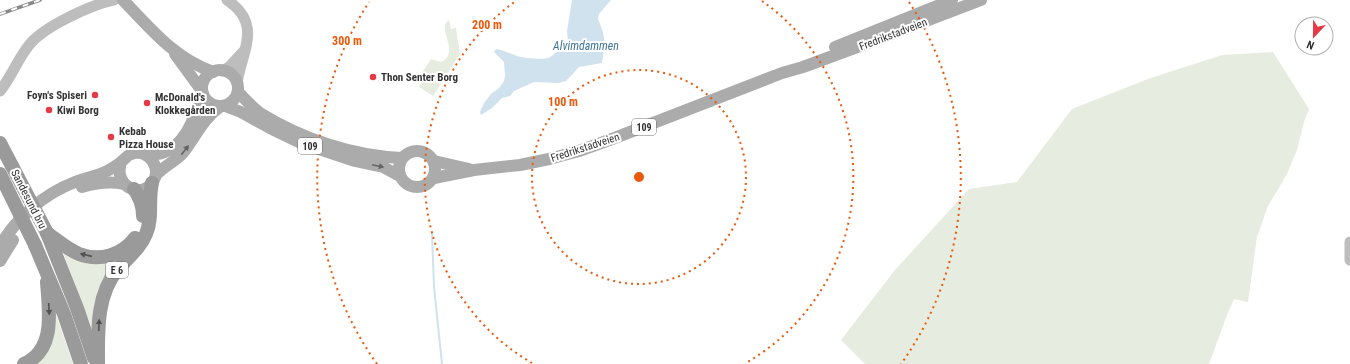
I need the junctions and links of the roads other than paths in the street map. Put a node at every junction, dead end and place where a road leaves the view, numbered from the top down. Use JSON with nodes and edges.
{"nodes":[{"id":1,"x":114,"y":0,"type":"edge"},
{"id":2,"x":123,"y":0,"type":"edge"},
{"id":3,"x":227,"y":0,"type":"edge"},
{"id":4,"x":952,"y":0,"type":"edge"},
{"id":5,"x":981,"y":0,"type":"edge"},
{"id":6,"x":173,"y":50,"type":"junction"},
{"id":7,"x":244,"y":51,"type":"junction"},
{"id":8,"x":217,"y":71,"type":"junction"},
{"id":9,"x":782,"y":73,"type":"junction"},
{"id":10,"x":237,"y":87,"type":"junction"},
{"id":11,"x":0,"y":90,"type":"edge"},
{"id":12,"x":203,"y":92,"type":"junction"},
{"id":13,"x":223,"y":106,"type":"junction"},
{"id":14,"x":0,"y":144,"type":"edge"},
{"id":15,"x":146,"y":155,"type":"junction"},
{"id":16,"x":402,"y":158,"type":"junction"},
{"id":17,"x":434,"y":161,"type":"junction"},
{"id":18,"x":121,"y":162,"type":"junction"},
{"id":19,"x":474,"y":170,"type":"junction"},
{"id":20,"x":0,"y":174,"type":"edge"},
{"id":21,"x":400,"y":176,"type":"junction"},
{"id":22,"x":434,"y":178,"type":"junction"},
{"id":23,"x":154,"y":179,"type":"junction"},
{"id":24,"x":129,"y":187,"type":"junction"},
{"id":25,"x":47,"y":233,"type":"junction"},
{"id":26,"x":1350,"y":242,"type":"edge"},
{"id":27,"x":0,"y":246,"type":"edge"},
{"id":28,"x":1350,"y":260,"type":"edge"},
{"id":29,"x":0,"y":261,"type":"edge"},
{"id":30,"x":46,"y":270,"type":"junction"},
{"id":31,"x":24,"y":364,"type":"edge"},
{"id":32,"x":81,"y":364,"type":"edge"},
{"id":33,"x":97,"y":364,"type":"edge"}],
"edges":[{"from":1,"to":11,"type":"street"},
{"from":2,"to":6,"type":"main road","number":"109"},
{"from":3,"to":7,"type":"street"},
{"from":4,"to":9,"type":"main road","name":"Fredrikstadveien","number":"109"},
{"from":5,"to":9,"type":"main road","name":"Fredrikstadveien","number":"109"},
{"from":6,"to":8,"type":"main road","number":"109"},
{"from":6,"to":12,"type":"main road","number":"109"},
{"from":7,"to":8,"type":"street"},
{"from":7,"to":10,"type":"street"},
{"from":8,"to":10,"type":"main road","number":"109"},
{"from":8,"to":12,"type":"main road"},
{"from":9,"to":19,"type":"main road","name":"Fredrikstadveien","number":"109"},
{"from":10,"to":13,"type":"main road"},
{"from":10,"to":16,"type":"main road","number":"109"},
{"from":12,"to":13,"type":"main road","number":"109"},
{"from":12,"to":15,"type":"main road"},
{"from":13,"to":21,"type":"main road","number":"109","one_way":true},
{"from":23,"to":13,"type":"main road","one_way":true},
{"from":14,"to":25,"type":"highway","name":"Sandesund bru","number":"E 6","bridge":true},
{"from":15,"to":18,"type":"main road"},
{"from":15,"to":23,"type":"main road"},
{"from":16,"to":17,"type":"main road","number":"109"},
{"from":16,"to":21,"type":"main road"},
{"from":17,"to":19,"type":"main road","name":"Fredrikstadveien","number":"109"},
{"from":17,"to":22,"type":"main road"},
{"from":18,"to":24,"type":"main road"},
{"from":18,"to":27,"type":"main road"},
{"from":19,"to":22,"type":"main road","name":"Fredrikstadveien","number":"109"},
{"from":20,"to":30,"type":"highway","name":"Sandesund bru","bridge":true},
{"from":21,"to":22,"type":"main road","number":"109"},
{"from":23,"to":24,"type":"main road"},
{"from":33,"to":23,"type":"highway","number":"E 6","one_way":true},
{"from":24,"to":25,"type":"highway","number":"E 6","one_way":true},
{"from":24,"to":29,"type":"main road"},
{"from":25,"to":33,"type":"highway","number":"E 6"},
{"from":26,"to":28,"type":"street"},
{"from":30,"to":31,"type":"highway","one_way":true},
{"from":30,"to":32,"type":"highway","name":"Sandesund bru"}]}
